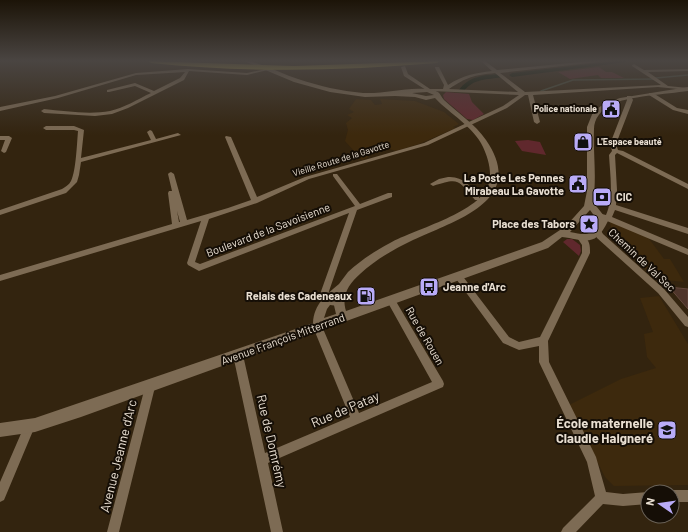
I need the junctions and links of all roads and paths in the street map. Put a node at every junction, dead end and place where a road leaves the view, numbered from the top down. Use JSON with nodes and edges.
{"nodes":[{"id":1,"x":95,"y":86,"type":"edge"},
{"id":2,"x":129,"y":86,"type":"edge"},
{"id":3,"x":140,"y":86,"type":"edge"},
{"id":4,"x":167,"y":86,"type":"edge"},
{"id":5,"x":315,"y":86,"type":"edge"},
{"id":6,"x":415,"y":86,"type":"edge"},
{"id":7,"x":443,"y":86,"type":"edge"},
{"id":8,"x":447,"y":86,"type":"edge"},
{"id":9,"x":516,"y":86,"type":"edge"},
{"id":10,"x":667,"y":86,"type":"joint"},
{"id":11,"x":688,"y":89,"type":"edge"},
{"id":12,"x":419,"y":90,"type":"junction"},
{"id":13,"x":109,"y":91,"type":"dead end"},
{"id":14,"x":153,"y":92,"type":"junction"},
{"id":15,"x":435,"y":92,"type":"junction"},
{"id":16,"x":527,"y":94,"type":"junction"},
{"id":17,"x":651,"y":94,"type":"junction"},
{"id":18,"x":630,"y":97,"type":"junction"},
{"id":19,"x":0,"y":109,"type":"edge"},
{"id":20,"x":44,"y":111,"type":"dead end"},
{"id":21,"x":688,"y":112,"type":"edge"},
{"id":22,"x":537,"y":122,"type":"dead end"},
{"id":23,"x":470,"y":125,"type":"junction"},
{"id":24,"x":46,"y":128,"type":"dead end"},
{"id":25,"x":150,"y":132,"type":"dead end"},
{"id":26,"x":178,"y":135,"type":"dead end"},
{"id":27,"x":228,"y":137,"type":"dead end"},
{"id":28,"x":0,"y":138,"type":"edge"},
{"id":29,"x":154,"y":141,"type":"junction"},
{"id":30,"x":4,"y":150,"type":"dead end"},
{"id":31,"x":615,"y":151,"type":"junction"},
{"id":32,"x":491,"y":158,"type":"junction"},
{"id":33,"x":78,"y":161,"type":"junction"},
{"id":34,"x":335,"y":176,"type":"dead end"},
{"id":35,"x":433,"y":184,"type":"dead end"},
{"id":36,"x":688,"y":187,"type":"edge"},
{"id":37,"x":390,"y":195,"type":"dead end"},
{"id":38,"x":480,"y":195,"type":"junction"},
{"id":39,"x":255,"y":201,"type":"junction"},
{"id":40,"x":588,"y":206,"type":"junction"},
{"id":41,"x":357,"y":208,"type":"junction"},
{"id":42,"x":474,"y":208,"type":"junction"},
{"id":43,"x":0,"y":213,"type":"edge"},
{"id":44,"x":606,"y":215,"type":"junction"},
{"id":45,"x":204,"y":218,"type":"junction"},
{"id":46,"x":184,"y":224,"type":"junction"},
{"id":47,"x":443,"y":224,"type":"junction"},
{"id":48,"x":176,"y":226,"type":"junction"},
{"id":49,"x":565,"y":231,"type":"junction"},
{"id":50,"x":597,"y":231,"type":"junction"},
{"id":51,"x":688,"y":231,"type":"edge"},
{"id":52,"x":580,"y":238,"type":"junction"},
{"id":53,"x":190,"y":252,"type":"dead end"},
{"id":54,"x":688,"y":252,"type":"edge"},
{"id":55,"x":458,"y":276,"type":"junction"},
{"id":56,"x":0,"y":278,"type":"edge"},
{"id":57,"x":343,"y":286,"type":"junction"},
{"id":58,"x":325,"y":301,"type":"junction"},
{"id":59,"x":391,"y":301,"type":"junction"},
{"id":60,"x":338,"y":302,"type":"junction"},
{"id":61,"x":344,"y":318,"type":"junction"},
{"id":62,"x":688,"y":323,"type":"edge"},
{"id":63,"x":318,"y":327,"type":"junction"},
{"id":64,"x":543,"y":341,"type":"junction"},
{"id":65,"x":238,"y":355,"type":"junction"},
{"id":66,"x":439,"y":384,"type":"joint"},
{"id":67,"x":150,"y":387,"type":"junction"},
{"id":68,"x":356,"y":419,"type":"junction"},
{"id":69,"x":30,"y":426,"type":"junction"},
{"id":70,"x":0,"y":430,"type":"edge"},
{"id":71,"x":262,"y":460,"type":"junction"},
{"id":72,"x":0,"y":496,"type":"edge"},
{"id":73,"x":601,"y":498,"type":"junction"},
{"id":74,"x":640,"y":499,"type":"edge"},
{"id":75,"x":113,"y":532,"type":"edge"},
{"id":76,"x":277,"y":532,"type":"edge"},
{"id":77,"x":567,"y":532,"type":"edge"}],
"edges":[{"from":1,"to":19,"type":"street"},
{"from":2,"to":13,"type":"street"},
{"from":3,"to":14,"type":"street"},
{"from":4,"to":14,"type":"street"},
{"from":5,"to":12,"type":"main road"},
{"from":6,"to":12,"type":"street"},
{"from":7,"to":15,"type":"street"},
{"from":8,"to":15,"type":"street"},
{"from":9,"to":16,"type":"street"},
{"from":10,"to":11,"type":"street"},
{"from":10,"to":16,"type":"street"},
{"from":11,"to":17,"type":"main road"},
{"from":12,"to":15,"type":"main road"},
{"from":12,"to":15,"type":"street"},
{"from":14,"to":20,"type":"street"},
{"from":15,"to":16,"type":"street"},
{"from":15,"to":23,"type":"main road"},
{"from":16,"to":22,"type":"street"},
{"from":16,"to":23,"type":"street","name":"Vieille Route de la Gavotte"},
{"from":17,"to":18,"type":"main road"},
{"from":17,"to":21,"type":"street"},
{"from":18,"to":31,"type":"street"},
{"from":18,"to":40,"type":"main road"},
{"from":23,"to":32,"type":"main road"},
{"from":23,"to":39,"type":"street","name":"Vieille Route de la Gavotte"},
{"from":24,"to":33,"type":"street"},
{"from":25,"to":29,"type":"street"},
{"from":26,"to":29,"type":"street"},
{"from":27,"to":39,"type":"street"},
{"from":28,"to":30,"type":"street"},
{"from":29,"to":33,"type":"street"},
{"from":31,"to":36,"type":"street"},
{"from":31,"to":44,"type":"street"},
{"from":32,"to":38,"type":"main road"},
{"from":32,"to":42,"type":"main road"},
{"from":33,"to":43,"type":"street"},
{"from":34,"to":41,"type":"street"},
{"from":35,"to":38,"type":"street"},
{"from":37,"to":41,"type":"street","name":"Boulevard de la Savoisienne"},
{"from":38,"to":42,"type":"main road"},
{"from":38,"to":47,"type":"main road"},
{"from":39,"to":45,"type":"street","name":"Vieille Route de la Gavotte"},
{"from":40,"to":44,"type":"main road"},
{"from":40,"to":49,"type":"main road","name":"Avenue François Mitterrand"},
{"from":41,"to":45,"type":"street","name":"Boulevard de la Savoisienne"},
{"from":41,"to":58,"type":"street"},
{"from":42,"to":47,"type":"main road"},
{"from":44,"to":50,"type":"main road"},
{"from":44,"to":51,"type":"street"},
{"from":44,"to":54,"type":"street"},
{"from":45,"to":46,"type":"street","name":"Vieille Route de la Gavotte"},
{"from":45,"to":53,"type":"street"},
{"from":46,"to":48,"type":"street","name":"Vieille Route de la Gavotte"},
{"from":46,"to":48,"type":"street"},
{"from":47,"to":57,"type":"main road"},
{"from":48,"to":56,"type":"street","name":"Vieille Route de la Gavotte"},
{"from":49,"to":52,"type":"main road"},
{"from":49,"to":55,"type":"main road","name":"Avenue François Mitterrand"},
{"from":50,"to":52,"type":"main road"},
{"from":50,"to":62,"type":"street","name":"Chemin de Val Sec"},
{"from":52,"to":64,"type":"street"},
{"from":55,"to":59,"type":"main road","name":"Avenue François Mitterrand"},
{"from":55,"to":64,"type":"street"},
{"from":57,"to":58,"type":"main road"},
{"from":57,"to":60,"type":"main road"},
{"from":58,"to":60,"type":"street"},
{"from":58,"to":63,"type":"main road"},
{"from":59,"to":61,"type":"main road","name":"Avenue François Mitterrand"},
{"from":59,"to":66,"type":"street","name":"Rue de Rouen"},
{"from":60,"to":61,"type":"main road"},
{"from":61,"to":63,"type":"main road","name":"Avenue François Mitterrand"},
{"from":63,"to":65,"type":"main road","name":"Avenue François Mitterrand"},
{"from":63,"to":68,"type":"street"},
{"from":64,"to":73,"type":"street"},
{"from":65,"to":67,"type":"main road","name":"Avenue François Mitterrand"},
{"from":65,"to":71,"type":"street","name":"Rue de Domrémy"},
{"from":66,"to":68,"type":"street","name":"Rue de Patay"},
{"from":67,"to":69,"type":"main road","name":"Avenue François Mitterrand"},
{"from":67,"to":75,"type":"street","name":"Avenue Jeanne d'Arc"},
{"from":68,"to":71,"type":"street","name":"Rue de Patay"},
{"from":69,"to":70,"type":"main road","name":"Avenue François Mitterrand"},
{"from":69,"to":72,"type":"street"},
{"from":71,"to":76,"type":"street","name":"Rue de Domrémy"},
{"from":73,"to":74,"type":"street"},
{"from":73,"to":77,"type":"street"}]}
